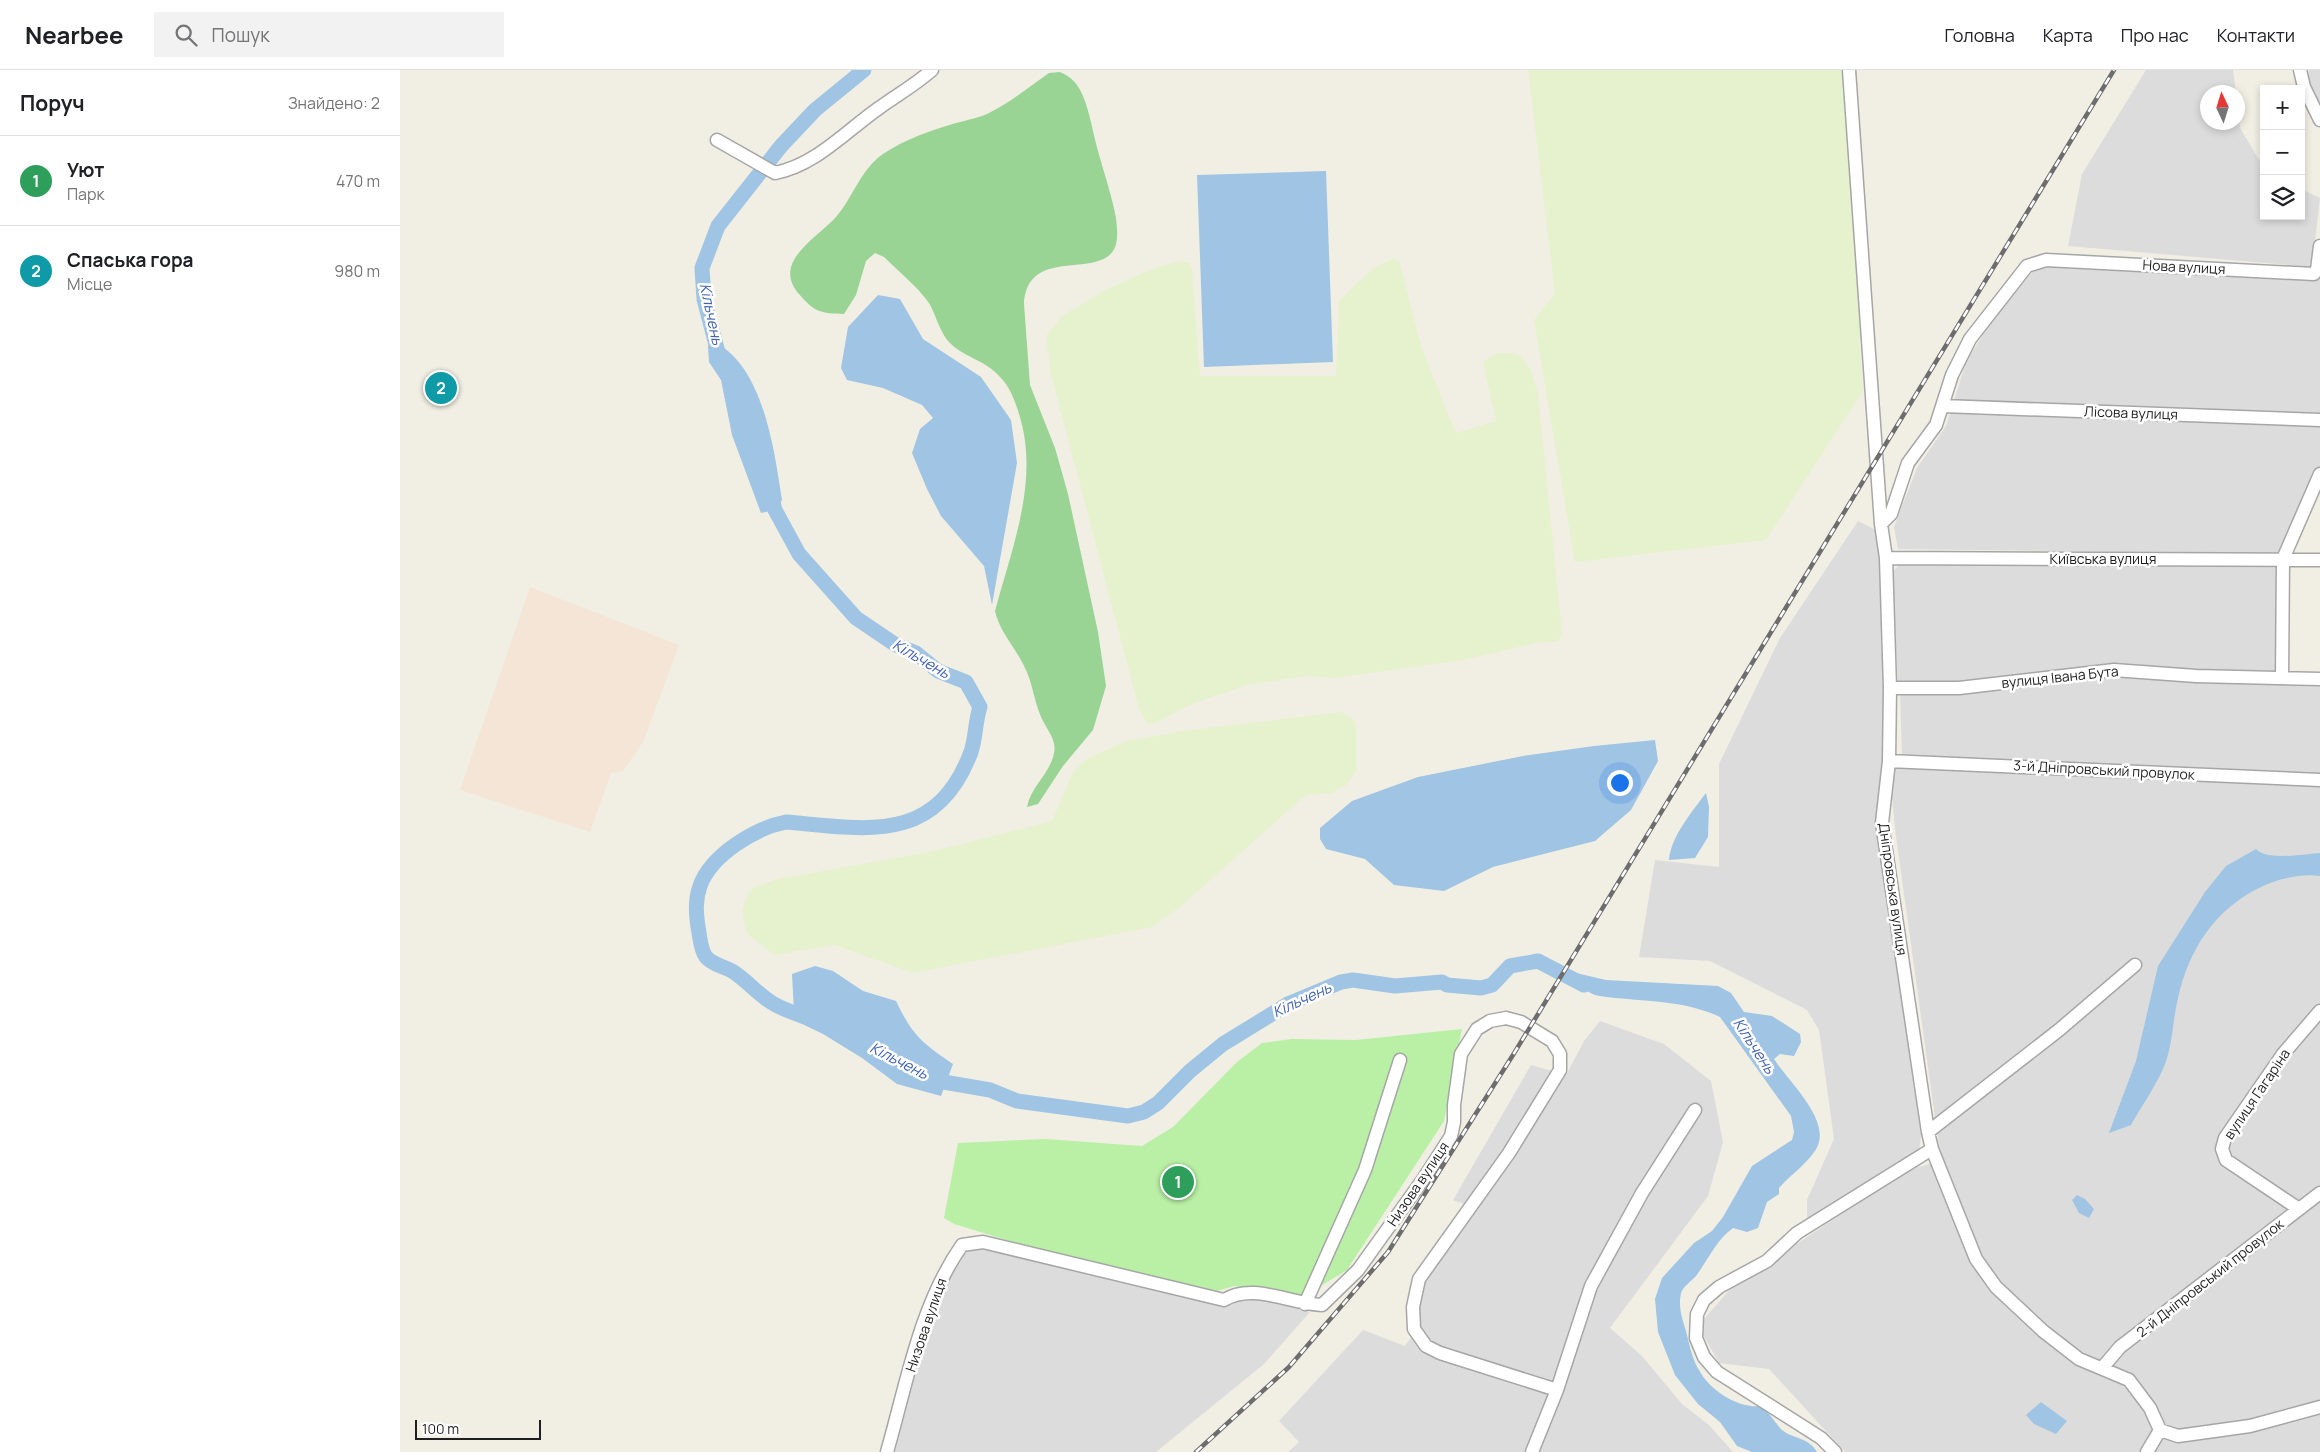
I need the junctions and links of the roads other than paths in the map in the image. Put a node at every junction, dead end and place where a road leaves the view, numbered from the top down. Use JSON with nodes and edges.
{"nodes":[{"id":1,"x":932,"y":70,"type":"edge"},
{"id":2,"x":1849,"y":70,"type":"edge"},
{"id":3,"x":2300,"y":70,"type":"edge"},
{"id":4,"x":2320,"y":120,"type":"edge"},
{"id":5,"x":717,"y":140,"type":"dead end"},
{"id":6,"x":2320,"y":246,"type":"edge"},
{"id":7,"x":1943,"y":406,"type":"junction"},
{"id":8,"x":2320,"y":420,"type":"edge"},
{"id":9,"x":2320,"y":474,"type":"edge"},
{"id":10,"x":1881,"y":524,"type":"junction"},
{"id":11,"x":1886,"y":558,"type":"junction"},
{"id":12,"x":2283,"y":559,"type":"junction"},
{"id":13,"x":2320,"y":560,"type":"edge"},
{"id":14,"x":2282,"y":678,"type":"junction"},
{"id":15,"x":2320,"y":679,"type":"edge"},
{"id":16,"x":1890,"y":688,"type":"junction"},
{"id":17,"x":1888,"y":761,"type":"junction"},
{"id":18,"x":2320,"y":780,"type":"edge"},
{"id":19,"x":2135,"y":965,"type":"dead end"},
{"id":20,"x":2320,"y":1011,"type":"edge"},
{"id":21,"x":1400,"y":1060,"type":"dead end"},
{"id":22,"x":1695,"y":1110,"type":"dead end"},
{"id":23,"x":1928,"y":1132,"type":"junction"},
{"id":24,"x":1932,"y":1149,"type":"junction"},
{"id":25,"x":2320,"y":1193,"type":"edge"},
{"id":26,"x":2299,"y":1209,"type":"junction"},
{"id":27,"x":1305,"y":1304,"type":"junction"},
{"id":28,"x":2103,"y":1367,"type":"junction"},
{"id":29,"x":1557,"y":1390,"type":"junction"},
{"id":30,"x":2320,"y":1407,"type":"edge"},
{"id":31,"x":2160,"y":1430,"type":"junction"},
{"id":32,"x":887,"y":1452,"type":"edge"},
{"id":33,"x":1532,"y":1452,"type":"edge"},
{"id":34,"x":1835,"y":1452,"type":"edge"},
{"id":35,"x":2147,"y":1452,"type":"edge"}],
"edges":[{"from":1,"to":5,"type":"street"},
{"from":2,"to":10,"type":"street","name":"Дніпровська вулиця"},
{"from":3,"to":4,"type":"street"},
{"from":6,"to":7,"type":"street","name":"Нова вулиця"},
{"from":7,"to":8,"type":"street","name":"Лісова вулиця"},
{"from":7,"to":10,"type":"street"},
{"from":9,"to":12,"type":"street"},
{"from":10,"to":11,"type":"street","name":"Дніпровська вулиця"},
{"from":11,"to":12,"type":"street","name":"Київська вулиця"},
{"from":11,"to":16,"type":"street","name":"Дніпровська вулиця"},
{"from":12,"to":13,"type":"street","name":"Київська вулиця"},
{"from":12,"to":14,"type":"street"},
{"from":14,"to":15,"type":"street","name":"вулиця Івана Бута"},
{"from":14,"to":16,"type":"street","name":"вулиця Івана Бута"},
{"from":16,"to":17,"type":"street","name":"Дніпровська вулиця"},
{"from":17,"to":18,"type":"street","name":"3-й Дніпровський провулок"},
{"from":17,"to":23,"type":"street","name":"Дніпровська вулиця"},
{"from":19,"to":23,"type":"street"},
{"from":20,"to":26,"type":"street","name":"вулиця Гагаріна"},
{"from":21,"to":27,"type":"street"},
{"from":22,"to":29,"type":"street"},
{"from":23,"to":24,"type":"street","name":"Дніпровська вулиця"},
{"from":24,"to":28,"type":"street","name":"Дніпровська вулиця"},
{"from":24,"to":34,"type":"street"},
{"from":25,"to":26,"type":"street","name":"2-й Дніпровський провулок"},
{"from":26,"to":28,"type":"street","name":"2-й Дніпровський провулок"},
{"from":27,"to":29,"type":"street","name":"Низова вулиця"},
{"from":27,"to":32,"type":"street","name":"Низова вулиця"},
{"from":28,"to":31,"type":"street","name":"Дніпровська вулиця"},
{"from":29,"to":33,"type":"street"},
{"from":30,"to":31,"type":"street"},
{"from":31,"to":35,"type":"street"}]}
